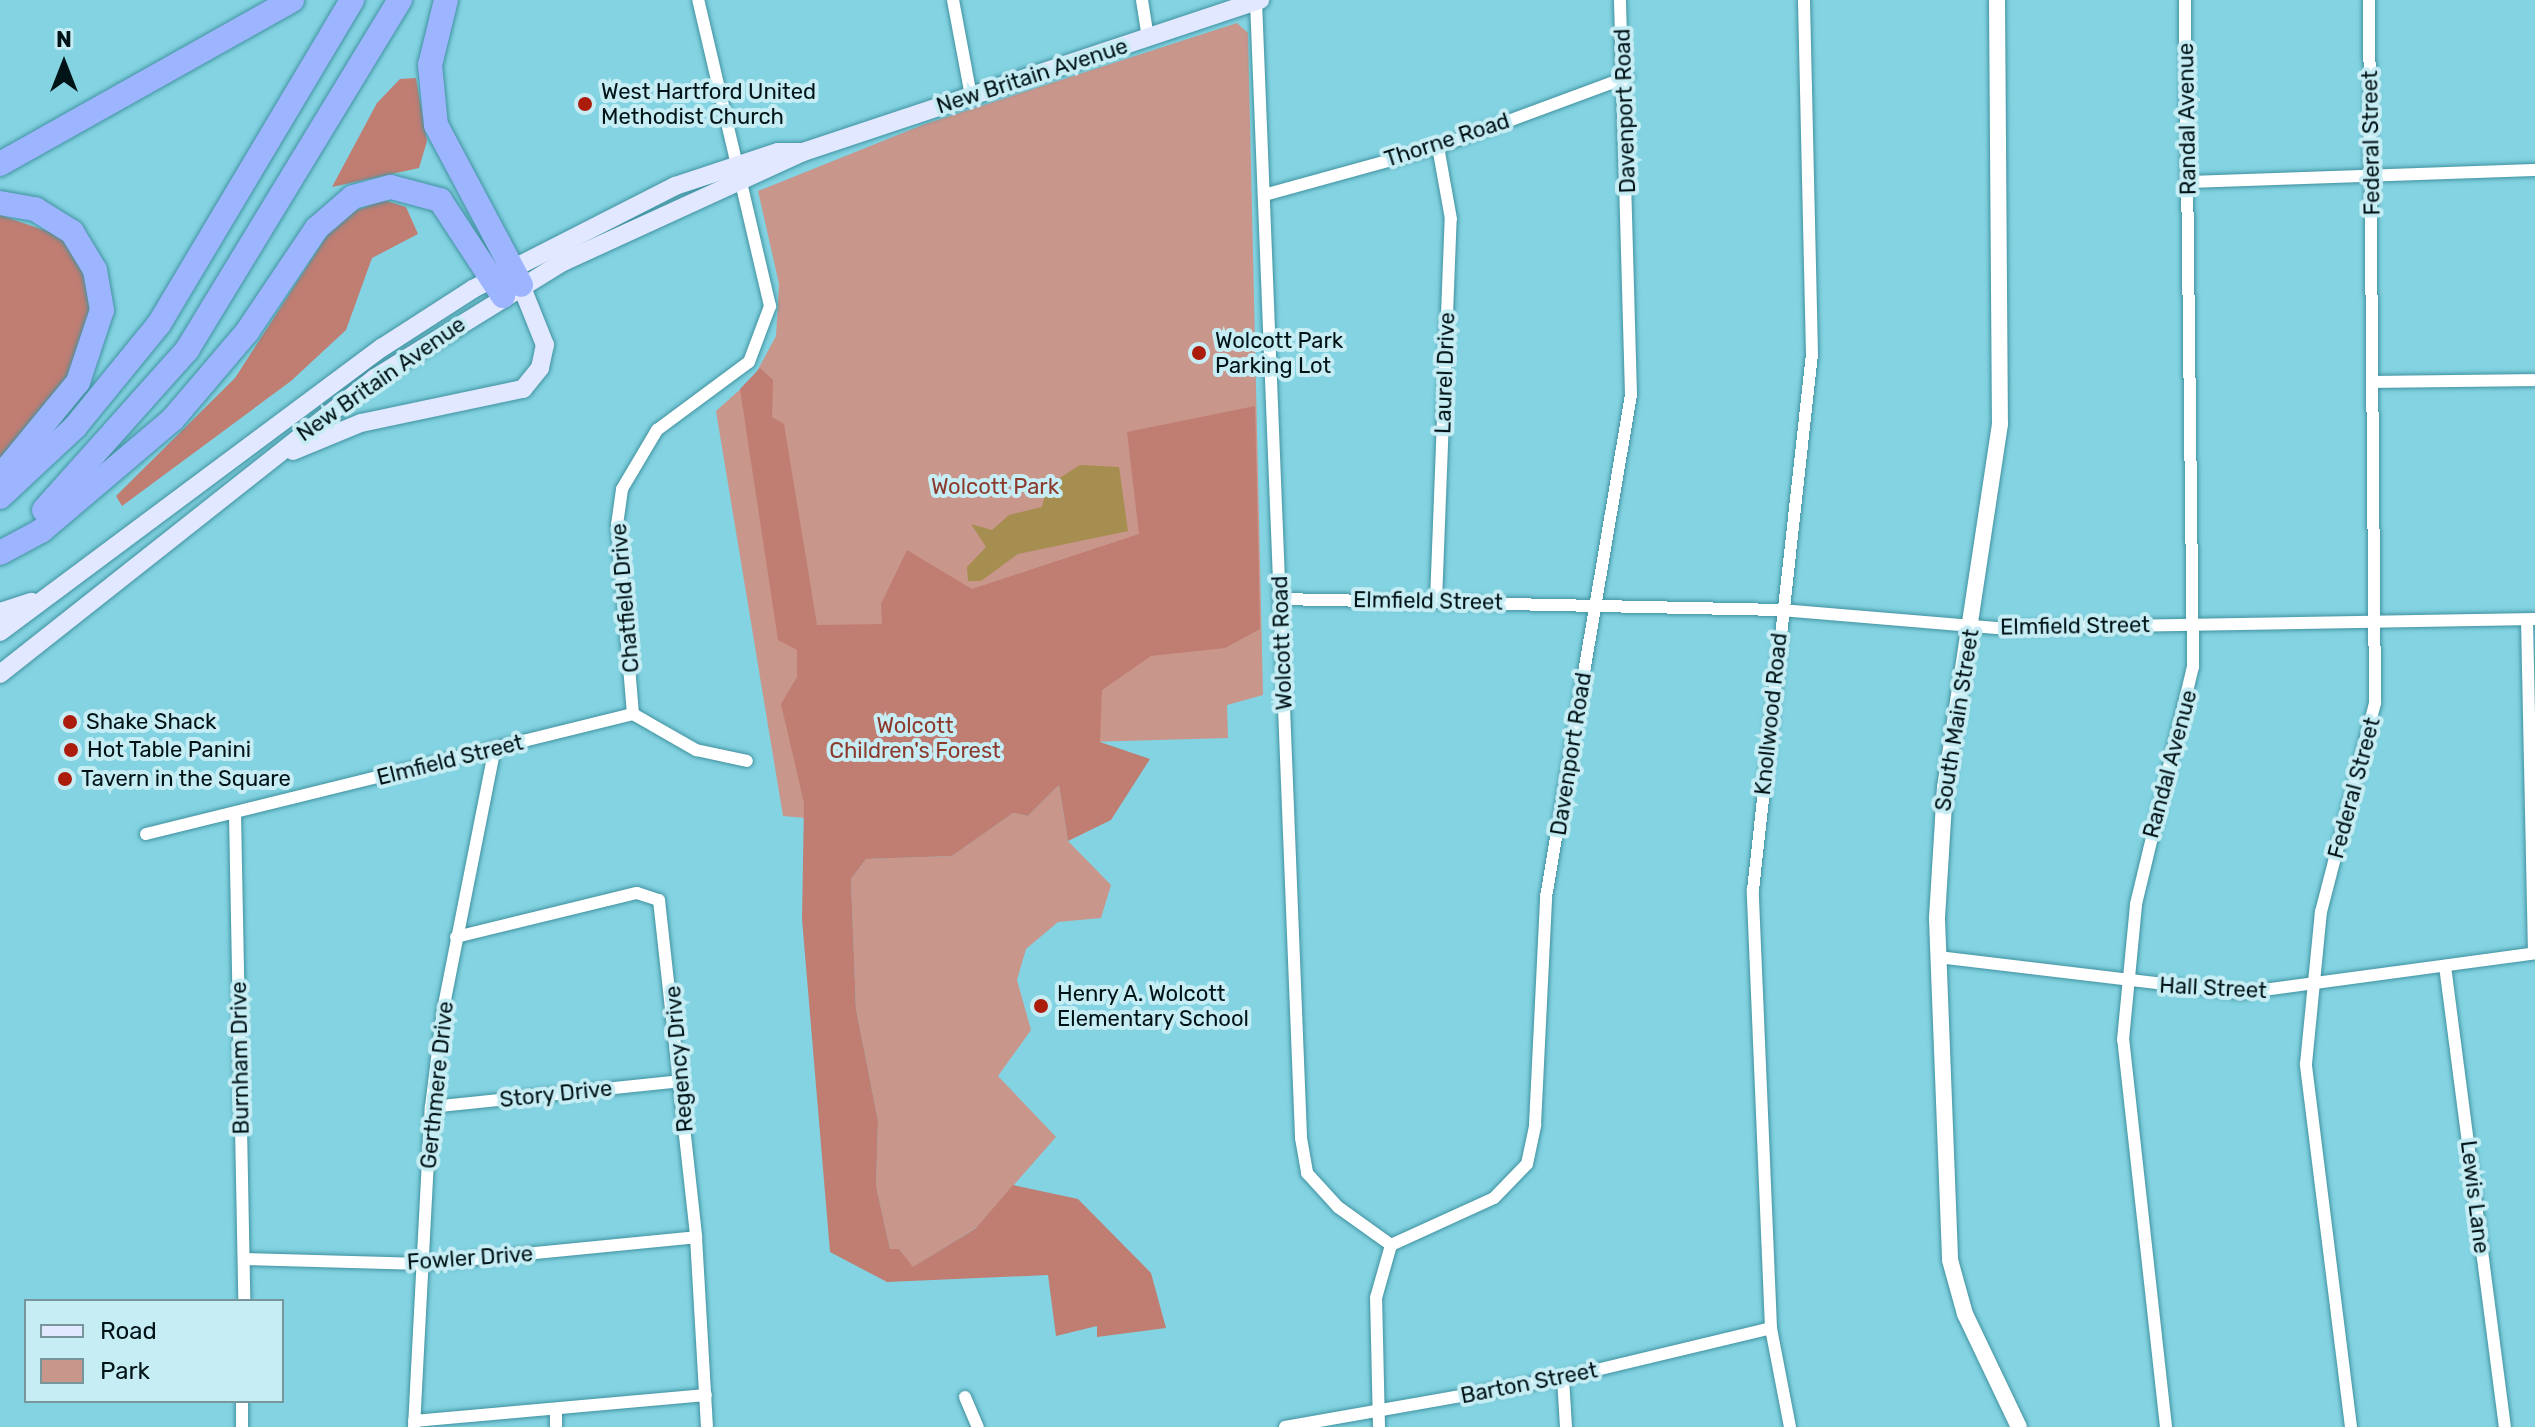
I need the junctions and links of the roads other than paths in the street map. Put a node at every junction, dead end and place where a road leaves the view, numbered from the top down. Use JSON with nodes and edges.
{"nodes":[{"id":1,"x":292,"y":0,"type":"edge"},
{"id":2,"x":352,"y":0,"type":"edge"},
{"id":3,"x":400,"y":0,"type":"edge"},
{"id":4,"x":446,"y":0,"type":"edge"},
{"id":5,"x":698,"y":0,"type":"edge"},
{"id":6,"x":953,"y":0,"type":"edge"},
{"id":7,"x":1142,"y":0,"type":"edge"},
{"id":8,"x":1620,"y":0,"type":"edge"},
{"id":9,"x":1804,"y":0,"type":"edge"},
{"id":10,"x":1997,"y":0,"type":"edge"},
{"id":11,"x":2185,"y":0,"type":"edge"},
{"id":12,"x":2369,"y":0,"type":"edge"},
{"id":13,"x":1258,"y":1,"type":"edge"},
{"id":14,"x":1148,"y":37,"type":"junction"},
{"id":15,"x":1627,"y":77,"type":"junction"},
{"id":16,"x":971,"y":96,"type":"junction"},
{"id":17,"x":1438,"y":147,"type":"junction"},
{"id":18,"x":0,"y":164,"type":"edge"},
{"id":19,"x":2535,"y":170,"type":"edge"},
{"id":20,"x":736,"y":174,"type":"junction"},
{"id":21,"x":2372,"y":177,"type":"junction"},
{"id":22,"x":2188,"y":182,"type":"junction"},
{"id":23,"x":1264,"y":195,"type":"junction"},
{"id":24,"x":0,"y":203,"type":"edge"},
{"id":25,"x":507,"y":281,"type":"junction"},
{"id":26,"x":2535,"y":380,"type":"edge"},
{"id":27,"x":2374,"y":382,"type":"junction"},
{"id":28,"x":262,"y":466,"type":"junction"},
{"id":29,"x":0,"y":477,"type":"edge"},
{"id":30,"x":0,"y":497,"type":"edge"},
{"id":31,"x":0,"y":550,"type":"edge"},
{"id":32,"x":55,"y":592,"type":"junction"},
{"id":33,"x":1280,"y":599,"type":"junction"},
{"id":34,"x":1436,"y":601,"type":"junction"},
{"id":35,"x":1595,"y":603,"type":"junction"},
{"id":36,"x":1781,"y":610,"type":"junction"},
{"id":37,"x":0,"y":612,"type":"edge"},
{"id":38,"x":2531,"y":620,"type":"edge"},
{"id":39,"x":2377,"y":623,"type":"junction"},
{"id":40,"x":2194,"y":624,"type":"junction"},
{"id":41,"x":1972,"y":627,"type":"junction"},
{"id":42,"x":0,"y":632,"type":"edge"},
{"id":43,"x":1,"y":672,"type":"edge"},
{"id":44,"x":633,"y":714,"type":"junction"},
{"id":45,"x":495,"y":748,"type":"junction"},
{"id":46,"x":747,"y":761,"type":"dead end"},
{"id":47,"x":235,"y":814,"type":"junction"},
{"id":48,"x":146,"y":834,"type":"dead end"},
{"id":49,"x":456,"y":937,"type":"junction"},
{"id":50,"x":2534,"y":953,"type":"edge"},
{"id":51,"x":1938,"y":957,"type":"junction"},
{"id":52,"x":2445,"y":966,"type":"junction"},
{"id":53,"x":2126,"y":981,"type":"junction"},
{"id":54,"x":2309,"y":986,"type":"junction"},
{"id":55,"x":681,"y":1081,"type":"junction"},
{"id":56,"x":431,"y":1107,"type":"junction"},
{"id":57,"x":696,"y":1237,"type":"junction"},
{"id":58,"x":1391,"y":1245,"type":"junction"},
{"id":59,"x":244,"y":1259,"type":"junction"},
{"id":60,"x":423,"y":1264,"type":"junction"},
{"id":61,"x":244,"y":1299,"type":"edge"},
{"id":62,"x":1771,"y":1328,"type":"junction"},
{"id":63,"x":1563,"y":1378,"type":"junction"},
{"id":64,"x":706,"y":1395,"type":"junction"},
{"id":65,"x":965,"y":1397,"type":"dead end"},
{"id":66,"x":242,"y":1403,"type":"edge"},
{"id":67,"x":556,"y":1409,"type":"junction"},
{"id":68,"x":1379,"y":1412,"type":"junction"},
{"id":69,"x":414,"y":1424,"type":"edge"},
{"id":70,"x":242,"y":1427,"type":"edge"},
{"id":71,"x":556,"y":1427,"type":"edge"},
{"id":72,"x":707,"y":1427,"type":"edge"},
{"id":73,"x":978,"y":1427,"type":"edge"},
{"id":74,"x":1285,"y":1427,"type":"edge"},
{"id":75,"x":1379,"y":1427,"type":"edge"},
{"id":76,"x":1566,"y":1427,"type":"edge"},
{"id":77,"x":1790,"y":1427,"type":"edge"},
{"id":78,"x":2019,"y":1427,"type":"edge"},
{"id":79,"x":2166,"y":1427,"type":"edge"},
{"id":80,"x":2351,"y":1427,"type":"edge"},
{"id":81,"x":2505,"y":1427,"type":"edge"}],
"edges":[{"from":1,"to":18,"type":"highway"},
{"from":2,"to":30,"type":"highway"},
{"from":3,"to":31,"type":"highway"},
{"from":4,"to":25,"type":"highway"},
{"from":5,"to":20,"type":"street","name":"Chatfield Drive"},
{"from":6,"to":16,"type":"street"},
{"from":7,"to":14,"type":"street"},
{"from":8,"to":15,"type":"street","name":"Davenport Road"},
{"from":9,"to":36,"type":"street","name":"Knollwood Road"},
{"from":10,"to":41,"type":"street","name":"South Main Street"},
{"from":11,"to":22,"type":"street","name":"Randal Avenue"},
{"from":12,"to":21,"type":"street","name":"Federal Street"},
{"from":13,"to":14,"type":"main road","name":"New Britain Avenue"},
{"from":13,"to":23,"type":"street","name":"Wolcott Road"},
{"from":14,"to":16,"type":"main road","name":"New Britain Avenue"},
{"from":15,"to":17,"type":"street","name":"Thorne Road"},
{"from":15,"to":35,"type":"street","name":"Davenport Road"},
{"from":16,"to":20,"type":"main road","name":"New Britain Avenue"},
{"from":17,"to":23,"type":"street","name":"Thorne Road"},
{"from":17,"to":34,"type":"street","name":"Laurel Drive"},
{"from":19,"to":21,"type":"street"},
{"from":20,"to":25,"type":"main road","name":"New Britain Avenue"},
{"from":20,"to":44,"type":"street","name":"Chatfield Drive"},
{"from":21,"to":22,"type":"street"},
{"from":21,"to":27,"type":"street","name":"Federal Street"},
{"from":22,"to":40,"type":"street","name":"Randal Avenue"},
{"from":23,"to":33,"type":"street","name":"Wolcott Road"},
{"from":24,"to":29,"type":"highway"},
{"from":25,"to":28,"type":"main road","name":"New Britain Avenue"},
{"from":25,"to":28,"type":"main road"},
{"from":25,"to":31,"type":"highway"},
{"from":25,"to":32,"type":"main road","name":"New Britain Avenue"},
{"from":26,"to":27,"type":"street"},
{"from":27,"to":39,"type":"street","name":"Federal Street"},
{"from":28,"to":43,"type":"main road","name":"New Britain Avenue"},
{"from":32,"to":37,"type":"main road"},
{"from":32,"to":42,"type":"main road","name":"New Britain Avenue"},
{"from":33,"to":34,"type":"street","name":"Elmfield Street"},
{"from":33,"to":58,"type":"street","name":"Wolcott Road"},
{"from":34,"to":35,"type":"street","name":"Elmfield Street"},
{"from":35,"to":36,"type":"street","name":"Elmfield Street"},
{"from":35,"to":58,"type":"street","name":"Davenport Road"},
{"from":36,"to":41,"type":"street","name":"Elmfield Street"},
{"from":36,"to":62,"type":"street","name":"Knollwood Road"},
{"from":38,"to":39,"type":"street","name":"Elmfield Street"},
{"from":38,"to":50,"type":"street"},
{"from":39,"to":40,"type":"street","name":"Elmfield Street"},
{"from":39,"to":54,"type":"street","name":"Federal Street"},
{"from":40,"to":41,"type":"street","name":"Elmfield Street"},
{"from":40,"to":53,"type":"street","name":"Randal Avenue"},
{"from":41,"to":51,"type":"street","name":"South Main Street"},
{"from":44,"to":45,"type":"street","name":"Elmfield Street"},
{"from":44,"to":46,"type":"street"},
{"from":45,"to":47,"type":"street","name":"Elmfield Street"},
{"from":45,"to":49,"type":"street","name":"Gerthmere Drive"},
{"from":47,"to":48,"type":"street","name":"Elmfield Street"},
{"from":47,"to":59,"type":"street","name":"Burnham Drive"},
{"from":49,"to":55,"type":"street","name":"Regency Drive"},
{"from":49,"to":56,"type":"street","name":"Gerthmere Drive"},
{"from":50,"to":52,"type":"street","name":"Hall Street"},
{"from":51,"to":53,"type":"street","name":"Hall Street"},
{"from":51,"to":78,"type":"street","name":"South Main Street"},
{"from":52,"to":54,"type":"street","name":"Hall Street"},
{"from":52,"to":81,"type":"street","name":"Lewis Lane"},
{"from":53,"to":54,"type":"street","name":"Hall Street"},
{"from":53,"to":79,"type":"street","name":"Randal Avenue"},
{"from":54,"to":80,"type":"street","name":"Federal Street"},
{"from":55,"to":56,"type":"street","name":"Story Drive"},
{"from":55,"to":57,"type":"street","name":"Regency Drive"},
{"from":56,"to":60,"type":"street","name":"Gerthmere Drive"},
{"from":57,"to":60,"type":"street","name":"Fowler Drive"},
{"from":57,"to":64,"type":"street","name":"Regency Drive"},
{"from":58,"to":68,"type":"street"},
{"from":59,"to":60,"type":"street","name":"Fowler Drive"},
{"from":59,"to":61,"type":"street","name":"Burnham Drive"},
{"from":60,"to":69,"type":"street","name":"Gerthmere Drive"},
{"from":62,"to":63,"type":"street","name":"Barton Street"},
{"from":62,"to":77,"type":"street","name":"Knollwood Road"},
{"from":63,"to":68,"type":"street","name":"Barton Street"},
{"from":63,"to":76,"type":"street"},
{"from":64,"to":67,"type":"street"},
{"from":64,"to":72,"type":"street","name":"Regency Drive"},
{"from":65,"to":73,"type":"street"},
{"from":66,"to":70,"type":"street"},
{"from":67,"to":69,"type":"street"},
{"from":67,"to":71,"type":"street"},
{"from":68,"to":74,"type":"street","name":"Barton Street"},
{"from":68,"to":75,"type":"street"}]}
